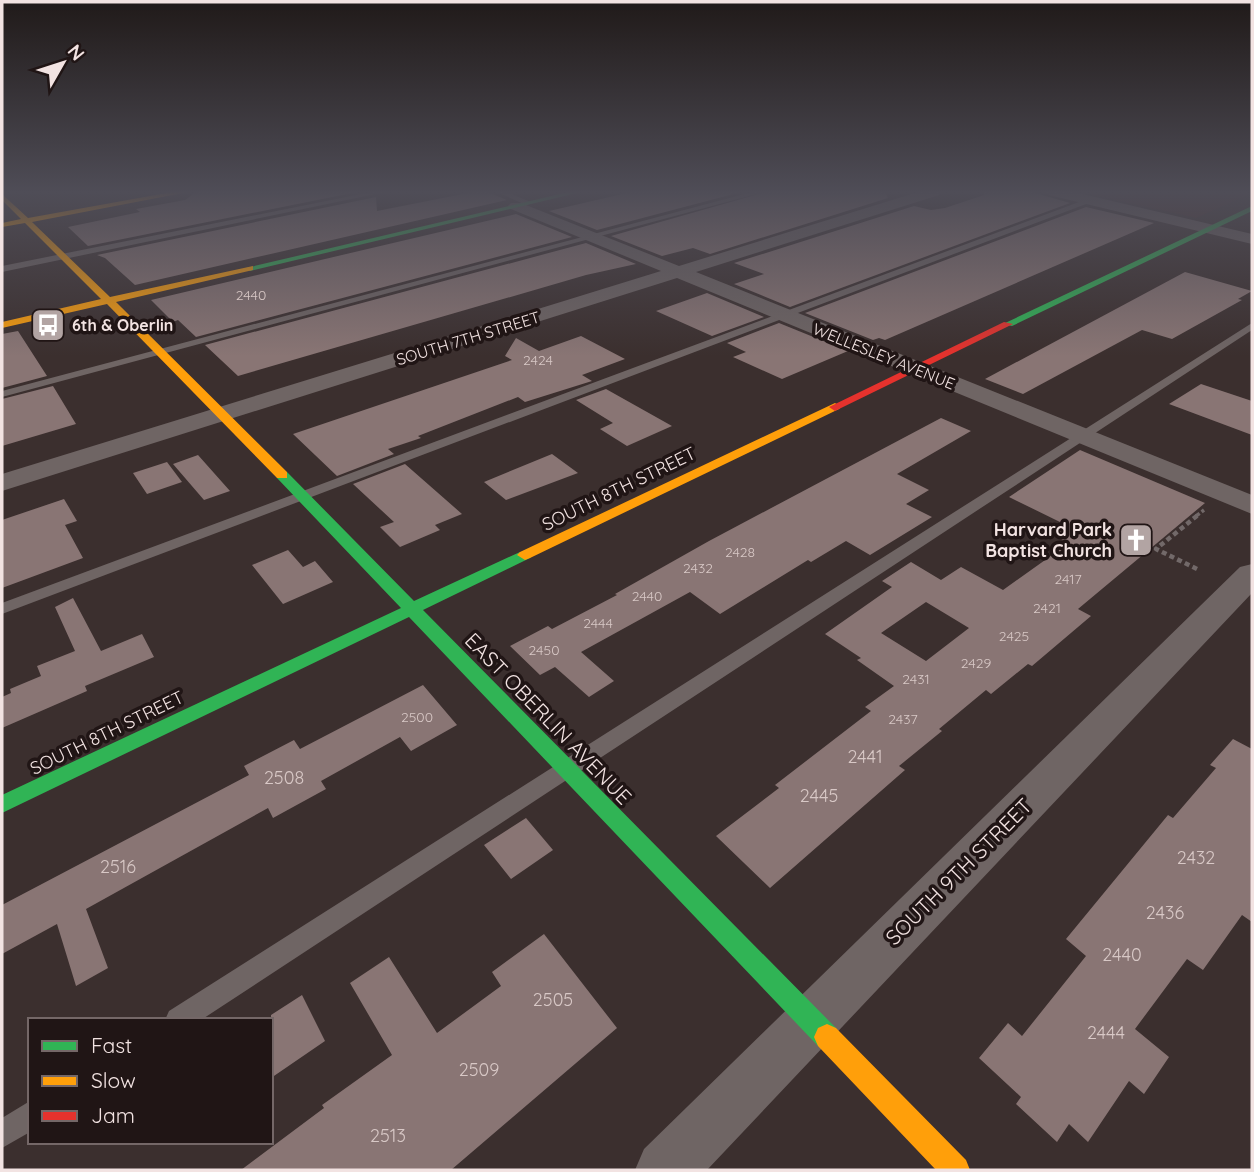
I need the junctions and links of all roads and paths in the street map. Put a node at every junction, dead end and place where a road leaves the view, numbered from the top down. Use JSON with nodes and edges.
{"nodes":[{"id":1,"x":51,"y":247,"type":"edge"},
{"id":2,"x":112,"y":247,"type":"edge"},
{"id":3,"x":342,"y":247,"type":"edge"},
{"id":4,"x":556,"y":247,"type":"edge"},
{"id":5,"x":617,"y":247,"type":"edge"},
{"id":6,"x":760,"y":247,"type":"edge"},
{"id":7,"x":967,"y":247,"type":"edge"},
{"id":8,"x":1169,"y":247,"type":"edge"},
{"id":9,"x":61,"y":257,"type":"junction"},
{"id":10,"x":2,"y":268,"type":"edge"},
{"id":11,"x":679,"y":272,"type":"junction"},
{"id":12,"x":106,"y":301,"type":"junction"},
{"id":13,"x":784,"y":315,"type":"junction"},
{"id":14,"x":2,"y":326,"type":"edge"},
{"id":15,"x":1252,"y":326,"type":"edge"},
{"id":16,"x":162,"y":351,"type":"junction"},
{"id":17,"x":915,"y":368,"type":"junction"},
{"id":18,"x":2,"y":394,"type":"edge"},
{"id":19,"x":224,"y":414,"type":"junction"},
{"id":20,"x":1084,"y":437,"type":"junction"},
{"id":21,"x":2,"y":483,"type":"edge"},
{"id":22,"x":302,"y":495,"type":"junction"},
{"id":23,"x":1211,"y":505,"type":"dead end"},
{"id":24,"x":1252,"y":505,"type":"edge"},
{"id":25,"x":1198,"y":569,"type":"dead end"},
{"id":26,"x":1252,"y":574,"type":"edge"},
{"id":27,"x":2,"y":609,"type":"edge"},
{"id":28,"x":412,"y":609,"type":"junction"},
{"id":29,"x":566,"y":769,"type":"junction"},
{"id":30,"x":2,"y":804,"type":"edge"},
{"id":31,"x":181,"y":1018,"type":"edge"},
{"id":32,"x":811,"y":1022,"type":"junction"},
{"id":33,"x":28,"y":1116,"type":"edge"},
{"id":34,"x":2,"y":1134,"type":"edge"},
{"id":35,"x":665,"y":1170,"type":"edge"},
{"id":36,"x":956,"y":1170,"type":"edge"}],
"edges":[{"from":1,"to":9,"type":"street","name":"EAST OBERLIN AVENUE"},
{"from":2,"to":9,"type":"lane"},
{"from":3,"to":12,"type":"street"},
{"from":4,"to":16,"type":"lane"},
{"from":5,"to":11,"type":"street","name":"WELLESLEY AVENUE"},
{"from":6,"to":11,"type":"street","name":"SOUTH 7TH STREET"},
{"from":7,"to":13,"type":"lane"},
{"from":8,"to":17,"type":"street","name":"SOUTH 8TH STREET"},
{"from":9,"to":10,"type":"lane"},
{"from":9,"to":12,"type":"street","name":"EAST OBERLIN AVENUE"},
{"from":11,"to":13,"type":"street","name":"WELLESLEY AVENUE"},
{"from":11,"to":19,"type":"street","name":"SOUTH 7TH STREET"},
{"from":12,"to":14,"type":"street"},
{"from":12,"to":16,"type":"street","name":"EAST OBERLIN AVENUE"},
{"from":13,"to":17,"type":"street","name":"WELLESLEY AVENUE"},
{"from":13,"to":22,"type":"lane"},
{"from":15,"to":20,"type":"lane"},
{"from":16,"to":18,"type":"lane"},
{"from":16,"to":19,"type":"street","name":"EAST OBERLIN AVENUE"},
{"from":17,"to":20,"type":"street","name":"WELLESLEY AVENUE"},
{"from":17,"to":28,"type":"street","name":"SOUTH 8TH STREET"},
{"from":19,"to":21,"type":"street","name":"SOUTH 7TH STREET"},
{"from":19,"to":22,"type":"street","name":"EAST OBERLIN AVENUE"},
{"from":20,"to":24,"type":"street","name":"WELLESLEY AVENUE"},
{"from":20,"to":29,"type":"lane"},
{"from":22,"to":27,"type":"lane"},
{"from":22,"to":28,"type":"street","name":"EAST OBERLIN AVENUE"},
{"from":23,"to":25,"type":"path"},
{"from":26,"to":32,"type":"street","name":"SOUTH 9TH STREET"},
{"from":28,"to":29,"type":"street","name":"EAST OBERLIN AVENUE"},
{"from":28,"to":30,"type":"street","name":"SOUTH 8TH STREET"},
{"from":29,"to":31,"type":"lane"},
{"from":29,"to":32,"type":"street","name":"EAST OBERLIN AVENUE"},
{"from":32,"to":35,"type":"street","name":"SOUTH 9TH STREET"},
{"from":32,"to":36,"type":"street","name":"EAST OBERLIN AVENUE"},
{"from":33,"to":34,"type":"lane"}]}
